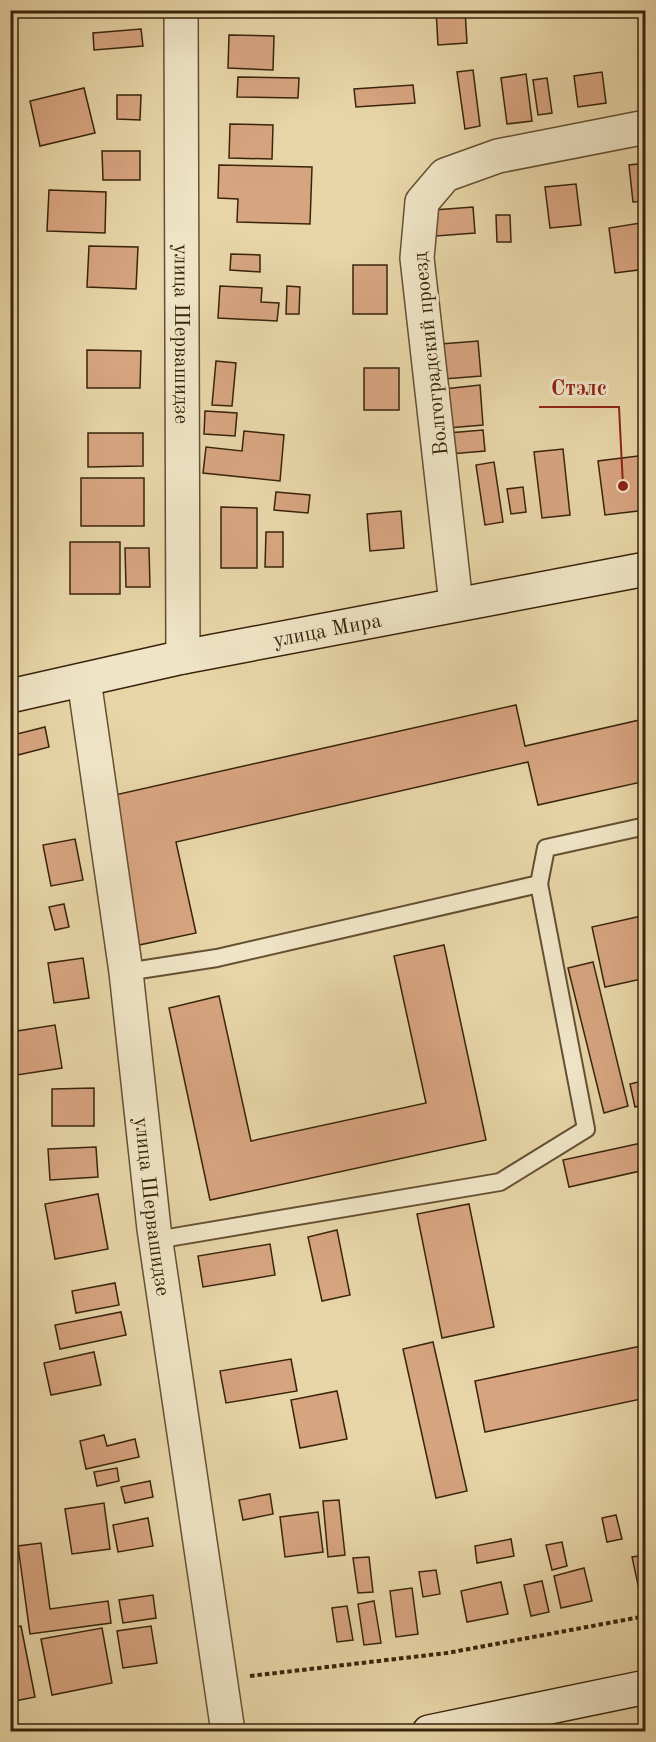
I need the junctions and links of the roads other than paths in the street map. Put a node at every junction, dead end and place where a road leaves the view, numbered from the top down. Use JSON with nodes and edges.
{"nodes":[{"id":1,"x":181,"y":10,"type":"edge"},
{"id":2,"x":645,"y":127,"type":"edge"},
{"id":3,"x":645,"y":569,"type":"edge"},
{"id":4,"x":456,"y":604,"type":"junction"},
{"id":5,"x":183,"y":657,"type":"junction"},
{"id":6,"x":84,"y":680,"type":"junction"},
{"id":7,"x":10,"y":696,"type":"edge"},
{"id":8,"x":645,"y":826,"type":"edge"},
{"id":9,"x":539,"y":884,"type":"junction"},
{"id":10,"x":126,"y":972,"type":"junction"},
{"id":11,"x":156,"y":1240,"type":"junction"},
{"id":12,"x":645,"y":1687,"type":"edge"},
{"id":13,"x":228,"y":1731,"type":"edge"},
{"id":14,"x":429,"y":1731,"type":"edge"}],
"edges":[{"from":1,"to":5,"type":"street","name":"улица Шервашидзе"},
{"from":2,"to":4,"type":"street","name":"Волгоградский проезд"},
{"from":3,"to":4,"type":"street","name":"улица Мира"},
{"from":4,"to":5,"type":"street","name":"улица Мира"},
{"from":5,"to":6,"type":"street","name":"улица Мира"},
{"from":6,"to":7,"type":"street","name":"улица Мира"},
{"from":6,"to":10,"type":"street","name":"улица Шервашидзе"},
{"from":8,"to":9,"type":"lane"},
{"from":9,"to":10,"type":"lane"},
{"from":9,"to":11,"type":"lane"},
{"from":10,"to":11,"type":"street","name":"улица Шервашидзе"},
{"from":11,"to":13,"type":"street","name":"улица Шервашидзе"},
{"from":12,"to":14,"type":"street"}]}
